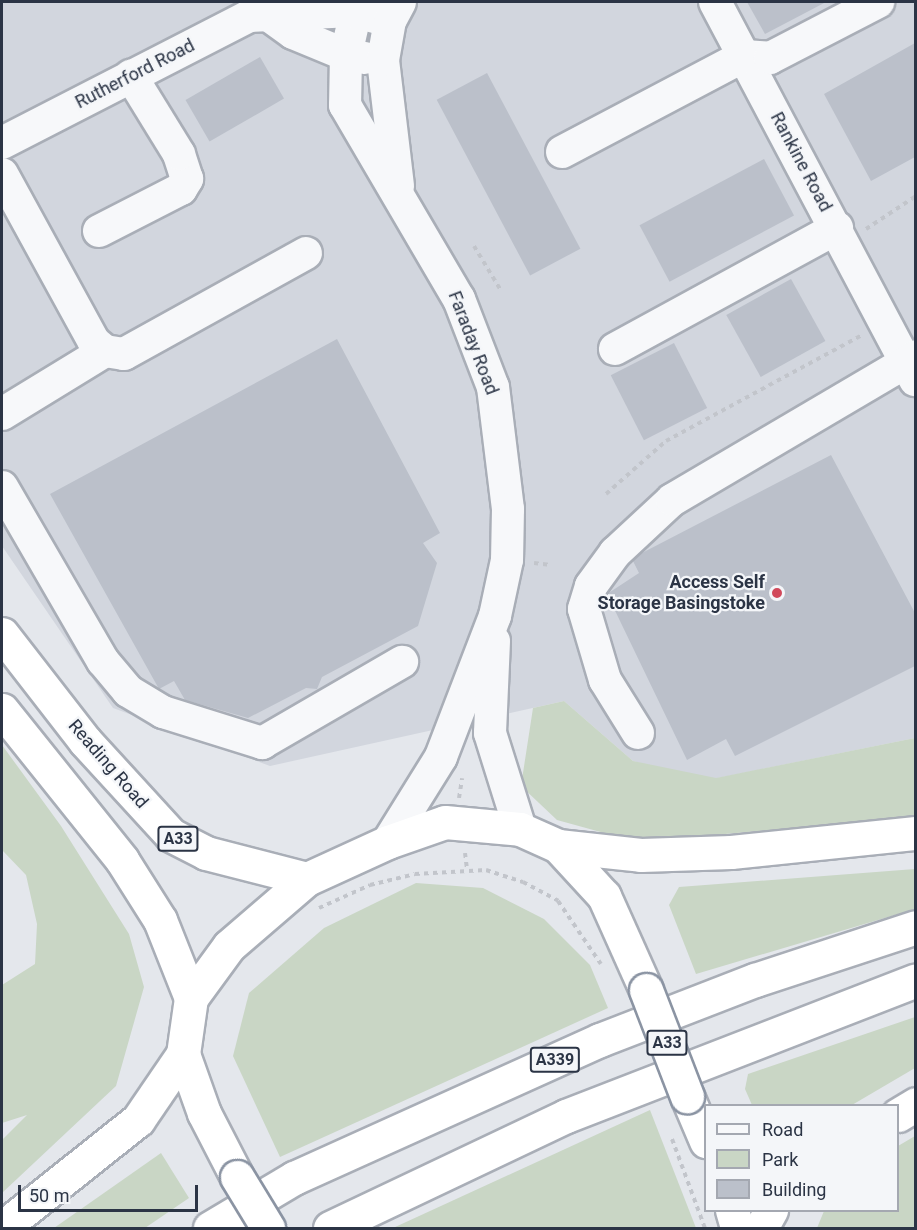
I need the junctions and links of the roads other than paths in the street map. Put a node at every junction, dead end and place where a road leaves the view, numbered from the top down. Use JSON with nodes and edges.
{"nodes":[{"id":1,"x":715,"y":2,"type":"edge"},
{"id":2,"x":879,"y":2,"type":"edge"},
{"id":3,"x":395,"y":11,"type":"edge"},
{"id":4,"x":338,"y":14,"type":"edge"},
{"id":5,"x":346,"y":55,"type":"junction"},
{"id":6,"x":744,"y":56,"type":"junction"},
{"id":7,"x":383,"y":60,"type":"junction"},
{"id":8,"x":131,"y":76,"type":"junction"},
{"id":9,"x":345,"y":105,"type":"junction"},
{"id":10,"x":2,"y":143,"type":"edge"},
{"id":11,"x":562,"y":153,"type":"dead end"},
{"id":12,"x":2,"y":174,"type":"edge"},
{"id":13,"x":398,"y":190,"type":"junction"},
{"id":14,"x":99,"y":231,"type":"dead end"},
{"id":15,"x":841,"y":235,"type":"junction"},
{"id":16,"x":306,"y":253,"type":"dead end"},
{"id":17,"x":615,"y":349,"type":"dead end"},
{"id":18,"x":905,"y":349,"type":"edge"},
{"id":19,"x":105,"y":351,"type":"junction"},
{"id":20,"x":2,"y":414,"type":"edge"},
{"id":21,"x":2,"y":487,"type":"edge"},
{"id":22,"x":495,"y":616,"type":"junction"},
{"id":23,"x":2,"y":634,"type":"edge"},
{"id":24,"x":402,"y":662,"type":"dead end"},
{"id":25,"x":2,"y":710,"type":"edge"},
{"id":26,"x":638,"y":733,"type":"dead end"},
{"id":27,"x":520,"y":829,"type":"junction"},
{"id":28,"x":915,"y":833,"type":"edge"},
{"id":29,"x":388,"y":842,"type":"junction"},
{"id":30,"x":558,"y":846,"type":"junction"},
{"id":31,"x":310,"y":895,"type":"junction"},
{"id":32,"x":915,"y":927,"type":"edge"},
{"id":33,"x":915,"y":980,"type":"edge"},
{"id":34,"x":191,"y":998,"type":"junction"},
{"id":35,"x":183,"y":1054,"type":"junction"},
{"id":36,"x":915,"y":1104,"type":"edge"},
{"id":37,"x":899,"y":1114,"type":"edge"},
{"id":38,"x":704,"y":1138,"type":"edge"},
{"id":39,"x":733,"y":1212,"type":"edge"},
{"id":40,"x":770,"y":1212,"type":"edge"},
{"id":41,"x":2,"y":1228,"type":"edge"},
{"id":42,"x":210,"y":1228,"type":"edge"},
{"id":43,"x":268,"y":1228,"type":"edge"},
{"id":44,"x":330,"y":1228,"type":"edge"},
{"id":45,"x":737,"y":1228,"type":"edge"},
{"id":46,"x":761,"y":1228,"type":"edge"}],
"edges":[{"from":1,"to":6,"type":"street","name":"Rankine Road"},
{"from":2,"to":6,"type":"street"},
{"from":3,"to":4,"type":"street","name":"Rutherford Road"},
{"from":3,"to":7,"type":"street","name":"Faraday Road"},
{"from":4,"to":5,"type":"street","name":"Faraday Road"},
{"from":4,"to":5,"type":"street","name":"Rutherford Road"},
{"from":4,"to":8,"type":"street","name":"Rutherford Road"},
{"from":4,"to":9,"type":"street"},
{"from":5,"to":7,"type":"street","name":"Rutherford Road"},
{"from":5,"to":9,"type":"street","name":"Faraday Road"},
{"from":6,"to":11,"type":"street"},
{"from":6,"to":15,"type":"street","name":"Rankine Road"},
{"from":7,"to":13,"type":"street","name":"Faraday Road"},
{"from":8,"to":10,"type":"street","name":"Rutherford Road"},
{"from":8,"to":14,"type":"street"},
{"from":9,"to":13,"type":"street","name":"Faraday Road"},
{"from":12,"to":19,"type":"street"},
{"from":13,"to":22,"type":"street","name":"Faraday Road"},
{"from":15,"to":17,"type":"street"},
{"from":15,"to":18,"type":"street","name":"Rankine Road"},
{"from":16,"to":19,"type":"street"},
{"from":18,"to":26,"type":"street"},
{"from":19,"to":20,"type":"street"},
{"from":21,"to":24,"type":"street"},
{"from":22,"to":27,"type":"street","name":"Faraday Road"},
{"from":22,"to":29,"type":"street","name":"Faraday Road"},
{"from":23,"to":31,"type":"highway","name":"Reading Road","number":"A33"},
{"from":25,"to":34,"type":"highway","number":"A33"},
{"from":27,"to":29,"type":"highway","number":"A33"},
{"from":27,"to":30,"type":"highway","number":"A33"},
{"from":28,"to":30,"type":"highway"},
{"from":29,"to":31,"type":"highway","number":"A33"},
{"from":30,"to":38,"type":"highway","number":"A33","bridge":true},
{"from":31,"to":34,"type":"highway","number":"A33"},
{"from":32,"to":42,"type":"highway","number":"A339"},
{"from":33,"to":44,"type":"highway"},
{"from":34,"to":35,"type":"highway","number":"A33"},
{"from":35,"to":41,"type":"highway"},
{"from":35,"to":43,"type":"highway","number":"A33","bridge":true},
{"from":36,"to":37,"type":"highway"},
{"from":39,"to":45,"type":"highway"},
{"from":40,"to":46,"type":"highway"}]}
